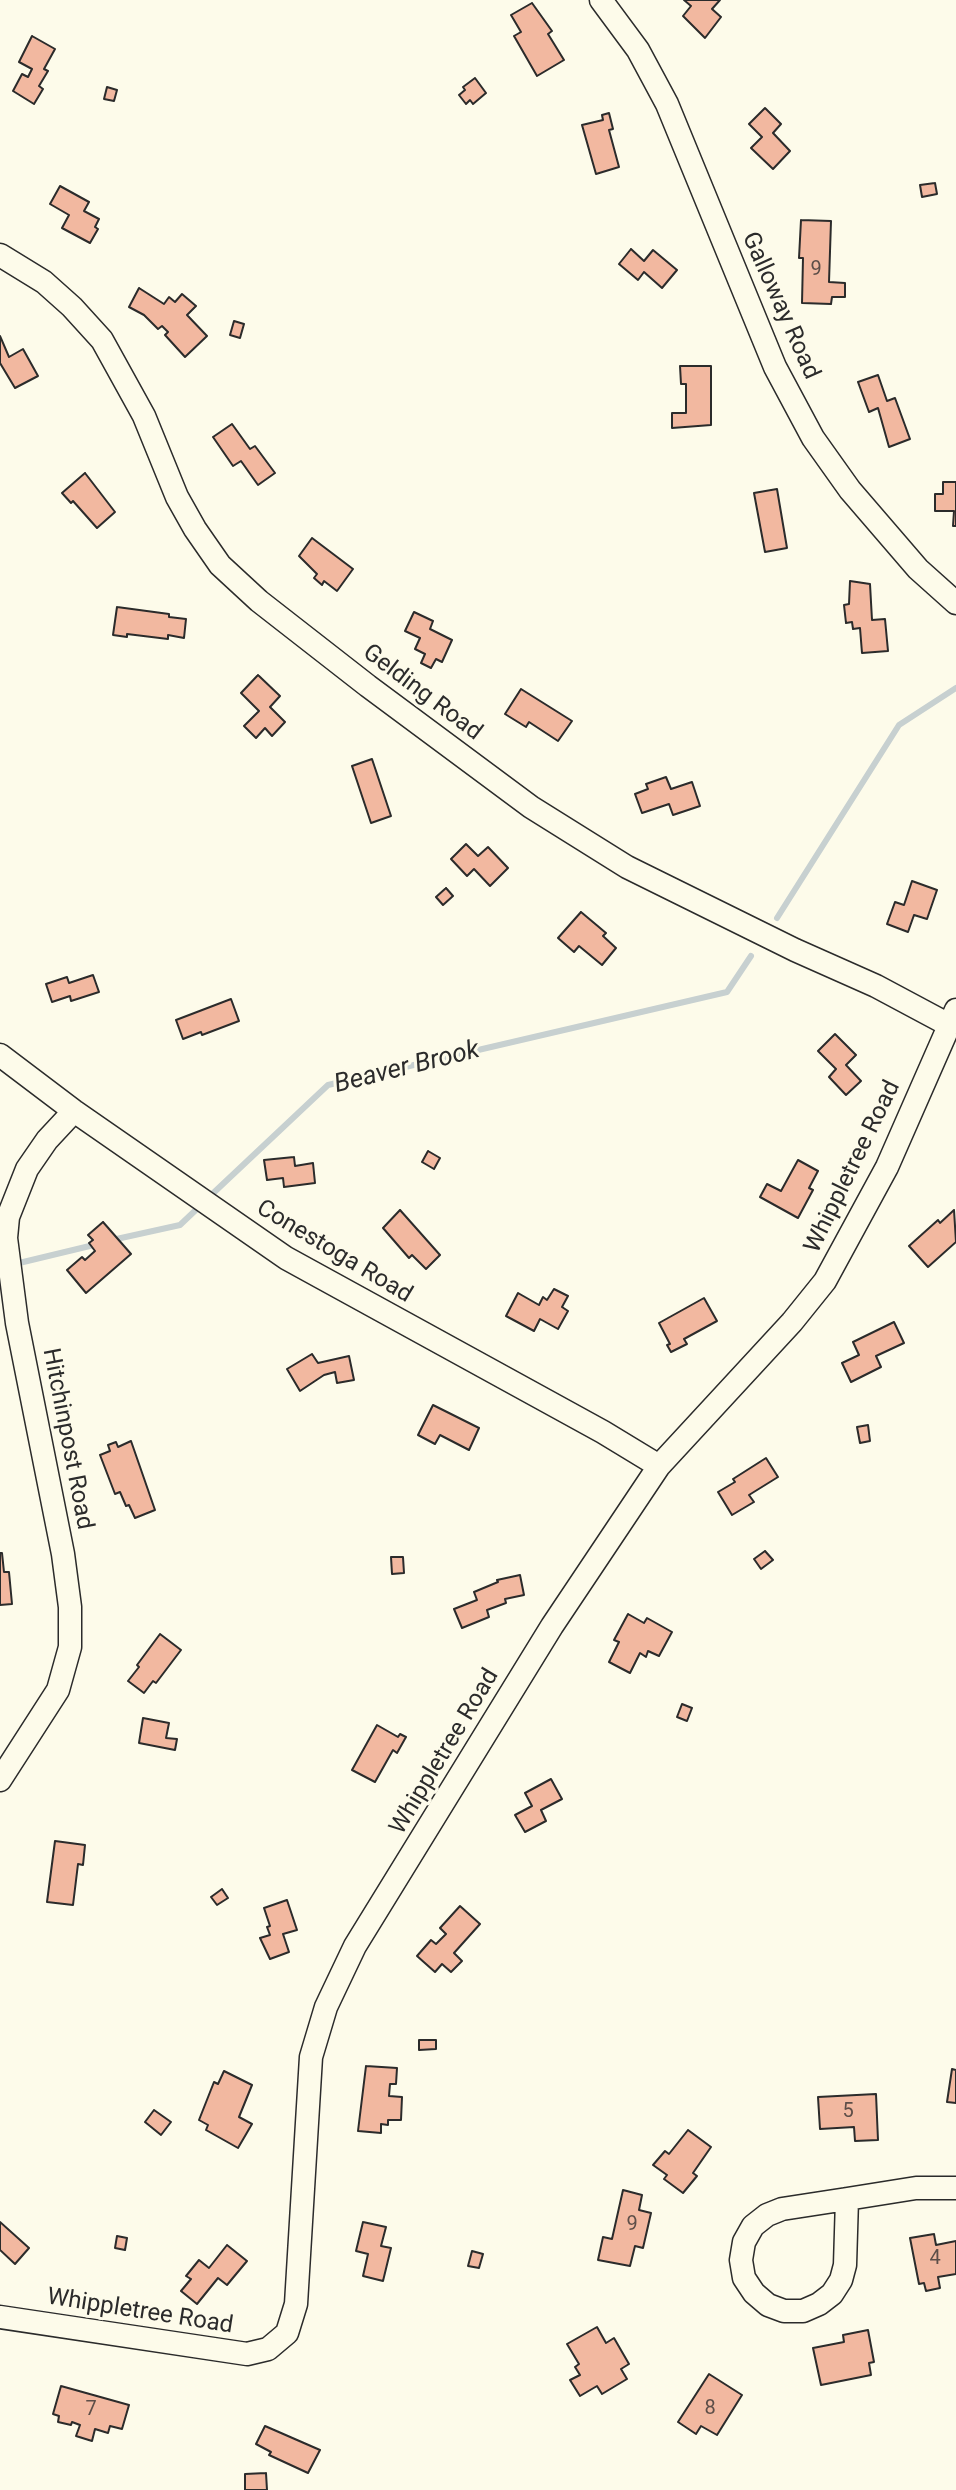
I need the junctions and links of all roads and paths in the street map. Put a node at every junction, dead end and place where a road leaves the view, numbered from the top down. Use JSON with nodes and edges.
{"nodes":[{"id":1,"x":601,"y":0,"type":"edge"},
{"id":2,"x":0,"y":255,"type":"edge"},
{"id":3,"x":956,"y":603,"type":"edge"},
{"id":4,"x":952,"y":1018,"type":"edge"},
{"id":5,"x":0,"y":1055,"type":"edge"},
{"id":6,"x":74,"y":1111,"type":"junction"},
{"id":7,"x":659,"y":1466,"type":"junction"},
{"id":8,"x":0,"y":1780,"type":"edge"},
{"id":9,"x":956,"y":2188,"type":"edge"},
{"id":10,"x":847,"y":2199,"type":"junction"},
{"id":11,"x":0,"y":2317,"type":"edge"}],
"edges":[{"from":1,"to":3,"type":"street","name":"Galloway Road"},
{"from":2,"to":4,"type":"street","name":"Gelding Road"},
{"from":4,"to":7,"type":"street","name":"Whippletree Road"},
{"from":5,"to":6,"type":"street","name":"Conestoga Road"},
{"from":6,"to":7,"type":"street","name":"Conestoga Road"},
{"from":6,"to":8,"type":"street","name":"Hitchinpost Road"},
{"from":7,"to":11,"type":"street","name":"Whippletree Road"},
{"from":9,"to":10,"type":"street"},
{"from":10,"to":10,"type":"street"}]}
